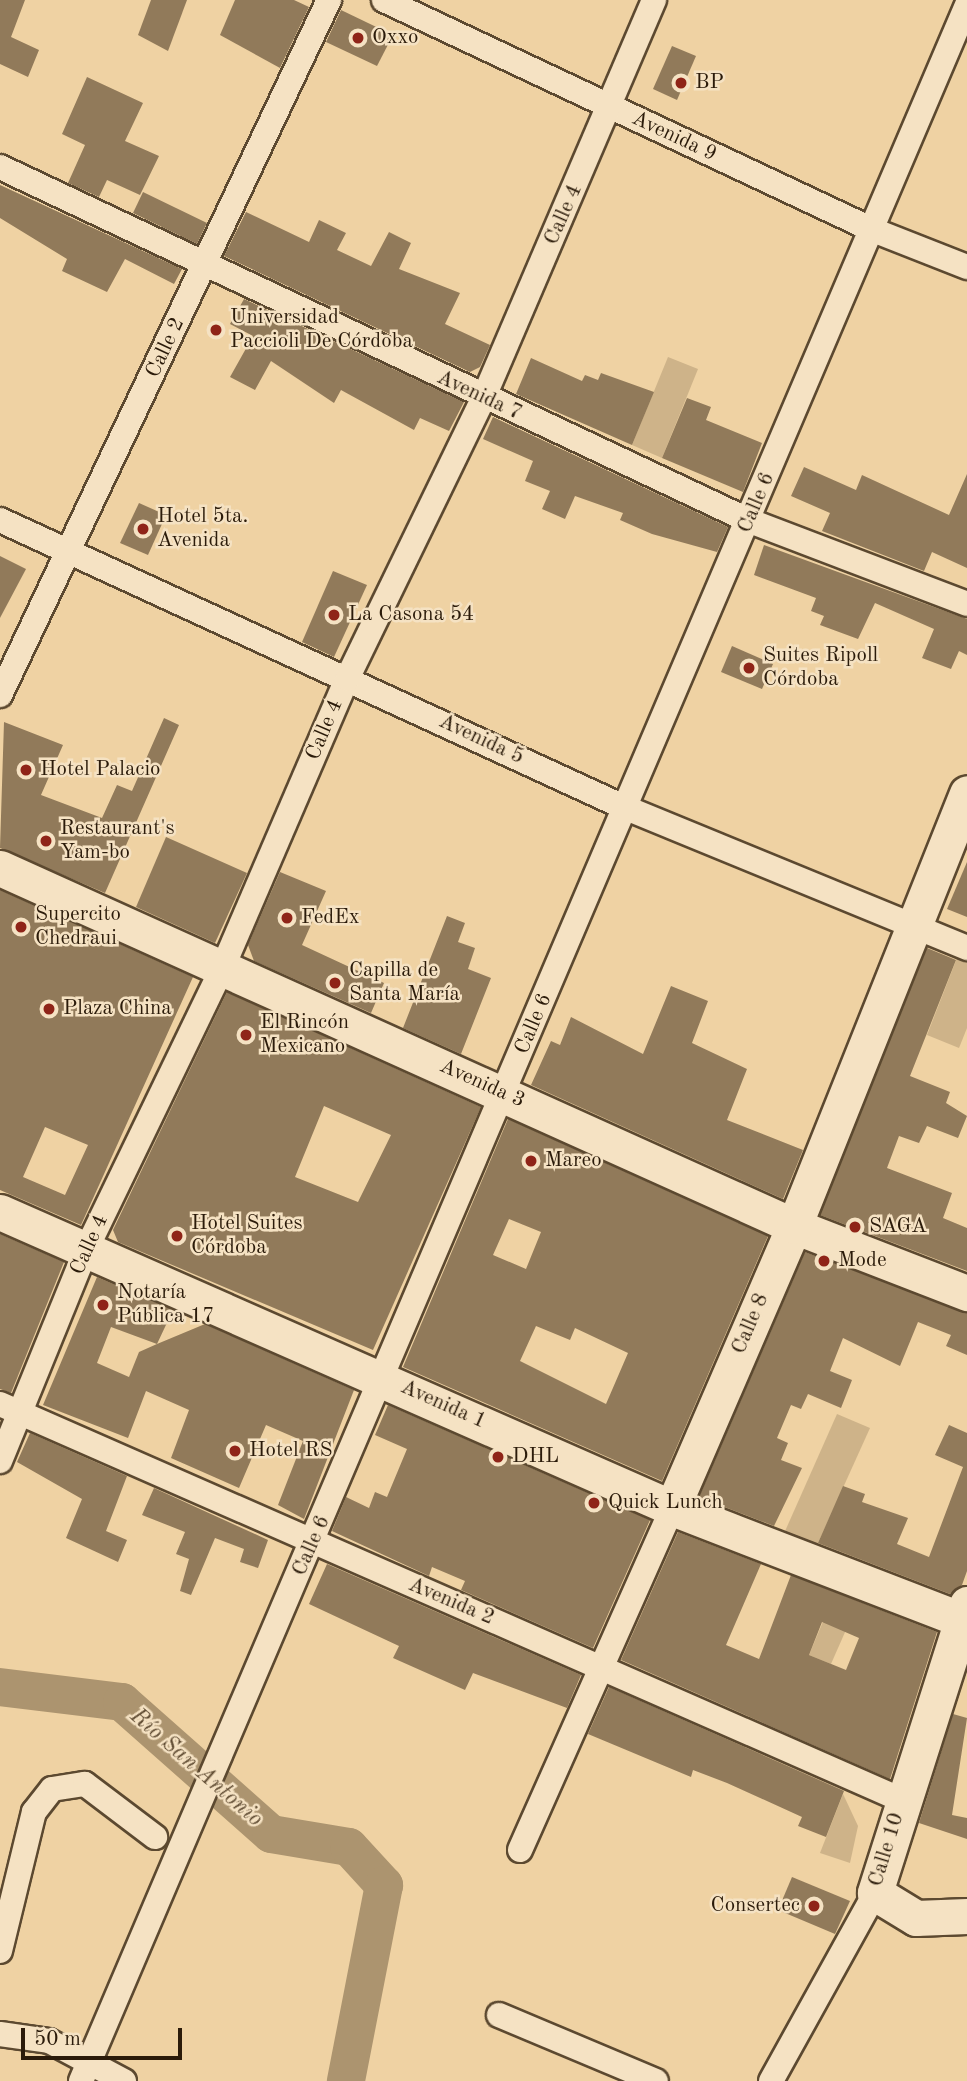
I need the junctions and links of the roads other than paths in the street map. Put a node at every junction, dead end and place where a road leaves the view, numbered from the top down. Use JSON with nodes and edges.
{"nodes":[{"id":1,"x":329,"y":0,"type":"edge"},
{"id":2,"x":384,"y":0,"type":"edge"},
{"id":3,"x":654,"y":0,"type":"edge"},
{"id":4,"x":967,"y":5,"type":"edge"},
{"id":5,"x":611,"y":108,"type":"junction"},
{"id":6,"x":0,"y":167,"type":"edge"},
{"id":7,"x":873,"y":230,"type":"junction"},
{"id":8,"x":205,"y":265,"type":"junction"},
{"id":9,"x":967,"y":267,"type":"edge"},
{"id":10,"x":483,"y":399,"type":"junction"},
{"id":11,"x":0,"y":520,"type":"edge"},
{"id":12,"x":750,"y":521,"type":"junction"},
{"id":13,"x":69,"y":552,"type":"junction"},
{"id":14,"x":967,"y":604,"type":"edge"},
{"id":15,"x":347,"y":679,"type":"junction"},
{"id":16,"x":0,"y":695,"type":"edge"},
{"id":17,"x":967,"y":793,"type":"edge"},
{"id":18,"x":626,"y":808,"type":"junction"},
{"id":19,"x":0,"y":868,"type":"edge"},
{"id":20,"x":910,"y":927,"type":"junction"},
{"id":21,"x":967,"y":948,"type":"edge"},
{"id":22,"x":222,"y":968,"type":"junction"},
{"id":23,"x":504,"y":1093,"type":"junction"},
{"id":24,"x":0,"y":1212,"type":"edge"},
{"id":25,"x":794,"y":1226,"type":"junction"},
{"id":26,"x":86,"y":1250,"type":"junction"},
{"id":27,"x":967,"y":1293,"type":"edge"},
{"id":28,"x":385,"y":1379,"type":"junction"},
{"id":29,"x":0,"y":1404,"type":"edge"},
{"id":30,"x":23,"y":1414,"type":"junction"},
{"id":31,"x":0,"y":1461,"type":"edge"},
{"id":32,"x":672,"y":1507,"type":"junction"},
{"id":33,"x":314,"y":1543,"type":"junction"},
{"id":34,"x":965,"y":1615,"type":"edge"},
{"id":35,"x":604,"y":1668,"type":"junction"},
{"id":36,"x":902,"y":1800,"type":"junction"},
{"id":37,"x":155,"y":1837,"type":"dead end"},
{"id":38,"x":520,"y":1850,"type":"dead end"},
{"id":39,"x":875,"y":1893,"type":"junction"},
{"id":40,"x":967,"y":1916,"type":"edge"},
{"id":41,"x":0,"y":1951,"type":"edge"},
{"id":42,"x":499,"y":2015,"type":"dead end"},
{"id":43,"x":0,"y":2034,"type":"edge"},
{"id":44,"x":86,"y":2070,"type":"edge"},
{"id":45,"x":124,"y":2081,"type":"edge"},
{"id":46,"x":656,"y":2081,"type":"edge"},
{"id":47,"x":771,"y":2081,"type":"edge"}],
"edges":[{"from":1,"to":8,"type":"street","name":"Calle 2"},
{"from":2,"to":5,"type":"street","name":"Avenida 9"},
{"from":3,"to":5,"type":"street","name":"Calle 4"},
{"from":4,"to":7,"type":"street","name":"Calle 6"},
{"from":5,"to":7,"type":"street","name":"Avenida 9"},
{"from":5,"to":10,"type":"street","name":"Calle 4"},
{"from":6,"to":8,"type":"street","name":"Avenida 7"},
{"from":7,"to":9,"type":"street","name":"Avenida 9"},
{"from":7,"to":12,"type":"street","name":"Calle 6"},
{"from":8,"to":10,"type":"street","name":"Avenida 7"},
{"from":8,"to":13,"type":"street","name":"Calle 2"},
{"from":10,"to":12,"type":"street","name":"Avenida 7"},
{"from":10,"to":15,"type":"street","name":"Calle 4"},
{"from":11,"to":13,"type":"street","name":"Avenida 5"},
{"from":12,"to":14,"type":"street","name":"Avenida 7"},
{"from":12,"to":18,"type":"street","name":"Calle 6"},
{"from":13,"to":15,"type":"street","name":"Avenida 5"},
{"from":13,"to":16,"type":"street","name":"Calle 2"},
{"from":15,"to":18,"type":"street","name":"Avenida 5"},
{"from":15,"to":22,"type":"street","name":"Calle 4"},
{"from":17,"to":20,"type":"main road","name":"Calle 8"},
{"from":18,"to":20,"type":"street","name":"Avenida 5"},
{"from":18,"to":23,"type":"street","name":"Calle 6"},
{"from":19,"to":22,"type":"main road","name":"Avenida 3"},
{"from":20,"to":21,"type":"street","name":"Avenida 5"},
{"from":20,"to":25,"type":"main road","name":"Calle 8"},
{"from":22,"to":23,"type":"main road","name":"Avenida 3"},
{"from":22,"to":26,"type":"street","name":"Calle 4"},
{"from":23,"to":25,"type":"main road","name":"Avenida 3"},
{"from":23,"to":28,"type":"street","name":"Calle 6"},
{"from":24,"to":26,"type":"main road","name":"Avenida 1"},
{"from":25,"to":27,"type":"main road","name":"Avenida 3"},
{"from":25,"to":32,"type":"main road","name":"Calle 8"},
{"from":26,"to":28,"type":"main road","name":"Avenida 1"},
{"from":26,"to":30,"type":"street","name":"Calle 4"},
{"from":28,"to":32,"type":"main road","name":"Avenida 1"},
{"from":28,"to":33,"type":"street","name":"Calle 6"},
{"from":29,"to":30,"type":"street","name":"Avenida 2"},
{"from":30,"to":31,"type":"street","name":"Calle 4"},
{"from":30,"to":33,"type":"street","name":"Avenida 2"},
{"from":32,"to":34,"type":"main road","name":"Avenida 1"},
{"from":32,"to":35,"type":"street","name":"Calle 8"},
{"from":33,"to":35,"type":"street","name":"Avenida 2"},
{"from":33,"to":44,"type":"street","name":"Calle 6"},
{"from":34,"to":36,"type":"main road","name":"Calle 10"},
{"from":35,"to":36,"type":"street","name":"Avenida 2"},
{"from":35,"to":38,"type":"street","name":"Calle 8"},
{"from":36,"to":39,"type":"main road","name":"Calle 10"},
{"from":37,"to":41,"type":"street"},
{"from":39,"to":40,"type":"main road"},
{"from":39,"to":47,"type":"street","name":"Calle 10"},
{"from":42,"to":46,"type":"street"},
{"from":43,"to":44,"type":"street"},
{"from":44,"to":45,"type":"street"}]}
